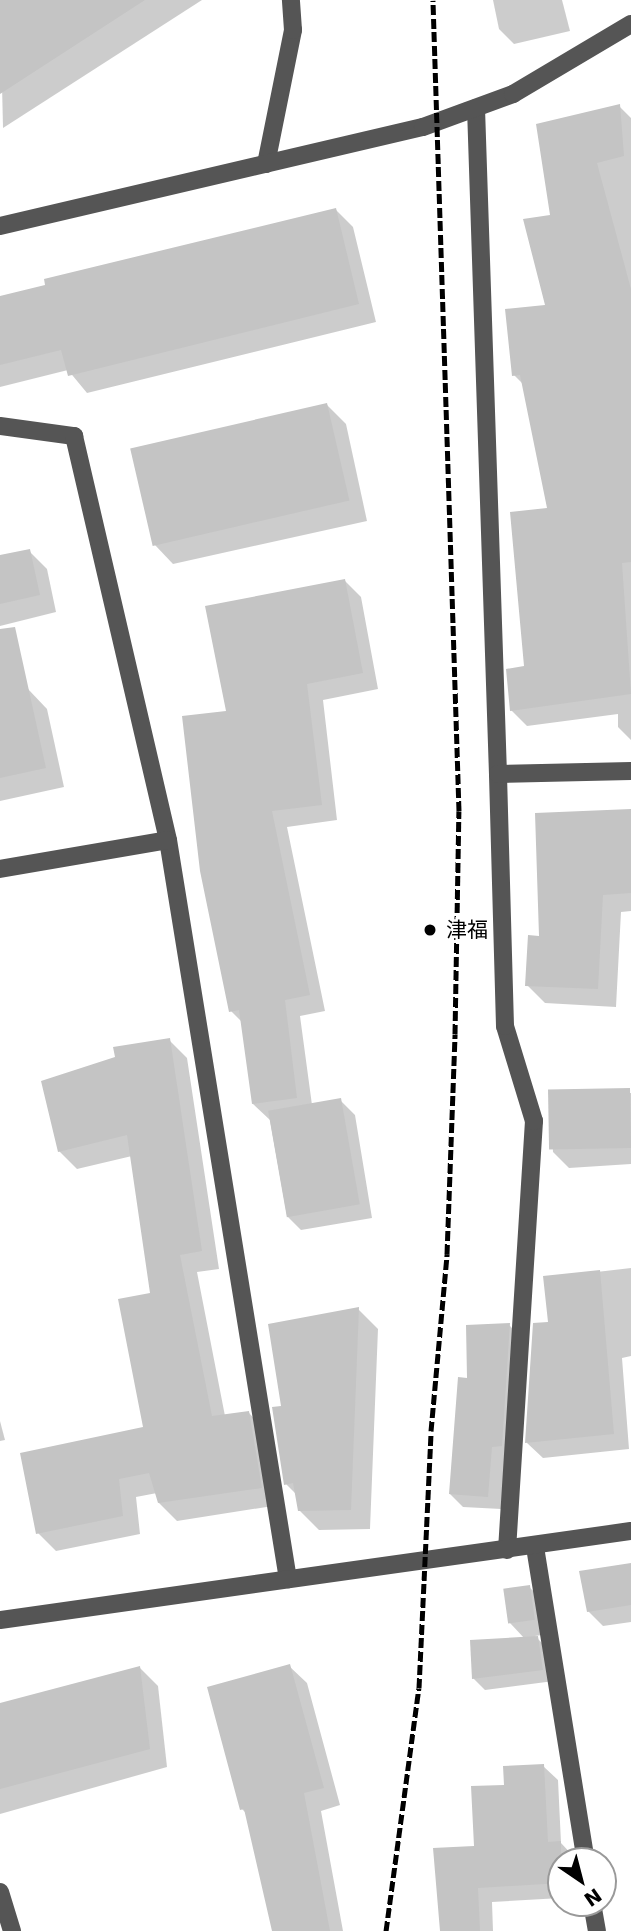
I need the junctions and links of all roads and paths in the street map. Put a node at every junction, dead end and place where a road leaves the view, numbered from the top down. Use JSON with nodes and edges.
{"nodes":[{"id":1,"x":291,"y":0,"type":"edge"},
{"id":2,"x":631,"y":24,"type":"edge"},
{"id":3,"x":476,"y":108,"type":"junction"},
{"id":4,"x":266,"y":164,"type":"junction"},
{"id":5,"x":0,"y":226,"type":"edge"},
{"id":6,"x":0,"y":426,"type":"edge"},
{"id":7,"x":631,"y":771,"type":"edge"},
{"id":8,"x":498,"y":774,"type":"junction"},
{"id":9,"x":168,"y":840,"type":"junction"},
{"id":10,"x":0,"y":869,"type":"edge"},
{"id":11,"x":631,"y":1531,"type":"edge"},
{"id":12,"x":535,"y":1547,"type":"junction"},
{"id":13,"x":507,"y":1550,"type":"junction"},
{"id":14,"x":288,"y":1579,"type":"junction"},
{"id":15,"x":0,"y":1620,"type":"edge"},
{"id":16,"x":584,"y":1847,"type":"edge"},
{"id":17,"x":0,"y":1892,"type":"edge"},
{"id":18,"x":12,"y":1931,"type":"edge"}],
"edges":[{"from":1,"to":4,"type":"street"},
{"from":2,"to":3,"type":"street"},
{"from":3,"to":4,"type":"street"},
{"from":3,"to":8,"type":"street"},
{"from":4,"to":5,"type":"street"},
{"from":6,"to":9,"type":"street"},
{"from":7,"to":8,"type":"street"},
{"from":8,"to":13,"type":"street"},
{"from":9,"to":10,"type":"street"},
{"from":9,"to":14,"type":"street"},
{"from":11,"to":12,"type":"street"},
{"from":12,"to":13,"type":"street"},
{"from":12,"to":16,"type":"street"},
{"from":13,"to":14,"type":"street"},
{"from":14,"to":15,"type":"street"},
{"from":17,"to":18,"type":"street"}]}
